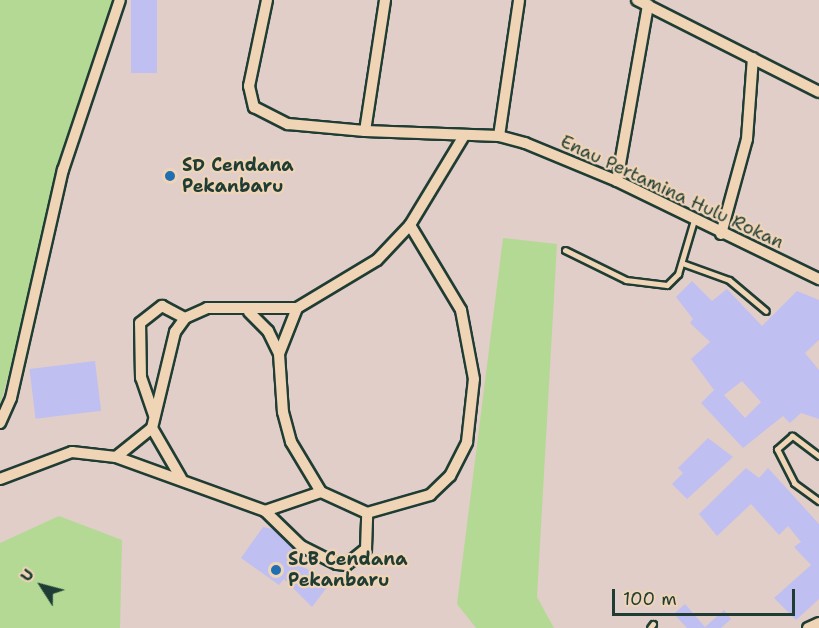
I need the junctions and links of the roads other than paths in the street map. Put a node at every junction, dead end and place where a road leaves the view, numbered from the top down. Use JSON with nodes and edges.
{"nodes":[{"id":1,"x":120,"y":0,"type":"edge"},
{"id":2,"x":267,"y":0,"type":"edge"},
{"id":3,"x":385,"y":0,"type":"edge"},
{"id":4,"x":519,"y":0,"type":"edge"},
{"id":5,"x":642,"y":2,"type":"edge"},
{"id":6,"x":753,"y":58,"type":"junction"},
{"id":7,"x":819,"y":92,"type":"edge"},
{"id":8,"x":365,"y":131,"type":"junction"},
{"id":9,"x":464,"y":136,"type":"junction"},
{"id":10,"x":500,"y":136,"type":"junction"},
{"id":11,"x":617,"y":181,"type":"junction"},
{"id":12,"x":694,"y":220,"type":"junction"},
{"id":13,"x":410,"y":225,"type":"junction"},
{"id":14,"x":721,"y":234,"type":"junction"},
{"id":15,"x":564,"y":250,"type":"dead end"},
{"id":16,"x":682,"y":263,"type":"junction"},
{"id":17,"x":819,"y":279,"type":"edge"},
{"id":18,"x":297,"y":308,"type":"junction"},
{"id":19,"x":766,"y":311,"type":"dead end"},
{"id":20,"x":249,"y":312,"type":"junction"},
{"id":21,"x":185,"y":318,"type":"junction"},
{"id":22,"x":279,"y":354,"type":"junction"},
{"id":23,"x":154,"y":415,"type":"junction"},
{"id":24,"x":0,"y":423,"type":"edge"},
{"id":25,"x":152,"y":428,"type":"junction"},
{"id":26,"x":819,"y":456,"type":"edge"},
{"id":27,"x":116,"y":457,"type":"junction"},
{"id":28,"x":181,"y":478,"type":"junction"},
{"id":29,"x":0,"y":479,"type":"edge"},
{"id":30,"x":321,"y":492,"type":"junction"},
{"id":31,"x":819,"y":501,"type":"edge"},
{"id":32,"x":265,"y":511,"type":"junction"},
{"id":33,"x":367,"y":513,"type":"junction"},
{"id":34,"x":819,"y":623,"type":"edge"},
{"id":35,"x":808,"y":628,"type":"edge"}],
"edges":[{"from":1,"to":24,"type":"street"},
{"from":2,"to":8,"type":"street","name":"Enau Pertamina Hulu Rokan"},
{"from":3,"to":8,"type":"street"},
{"from":4,"to":10,"type":"street"},
{"from":5,"to":6,"type":"street"},
{"from":5,"to":11,"type":"street"},
{"from":6,"to":7,"type":"street"},
{"from":6,"to":14,"type":"street"},
{"from":8,"to":9,"type":"street","name":"Enau Pertamina Hulu Rokan"},
{"from":9,"to":10,"type":"street","name":"Enau Pertamina Hulu Rokan"},
{"from":9,"to":13,"type":"street"},
{"from":10,"to":11,"type":"street","name":"Enau Pertamina Hulu Rokan"},
{"from":11,"to":12,"type":"street","name":"Enau Pertamina Hulu Rokan"},
{"from":12,"to":14,"type":"street","name":"Enau Pertamina Hulu Rokan"},
{"from":12,"to":16,"type":"lane"},
{"from":13,"to":18,"type":"street"},
{"from":13,"to":33,"type":"street"},
{"from":14,"to":17,"type":"street","name":"Enau Pertamina Hulu Rokan"},
{"from":15,"to":16,"type":"lane"},
{"from":16,"to":19,"type":"lane"},
{"from":18,"to":20,"type":"street"},
{"from":18,"to":22,"type":"street"},
{"from":20,"to":21,"type":"street"},
{"from":20,"to":22,"type":"street"},
{"from":21,"to":23,"type":"street"},
{"from":21,"to":23,"type":"street"},
{"from":22,"to":30,"type":"street"},
{"from":23,"to":25,"type":"street"},
{"from":25,"to":27,"type":"street"},
{"from":25,"to":28,"type":"street"},
{"from":26,"to":31,"type":"lane"},
{"from":27,"to":28,"type":"street"},
{"from":27,"to":29,"type":"street"},
{"from":28,"to":32,"type":"street"},
{"from":30,"to":32,"type":"street"},
{"from":30,"to":33,"type":"street"},
{"from":32,"to":33,"type":"street"},
{"from":34,"to":35,"type":"street"}]}
